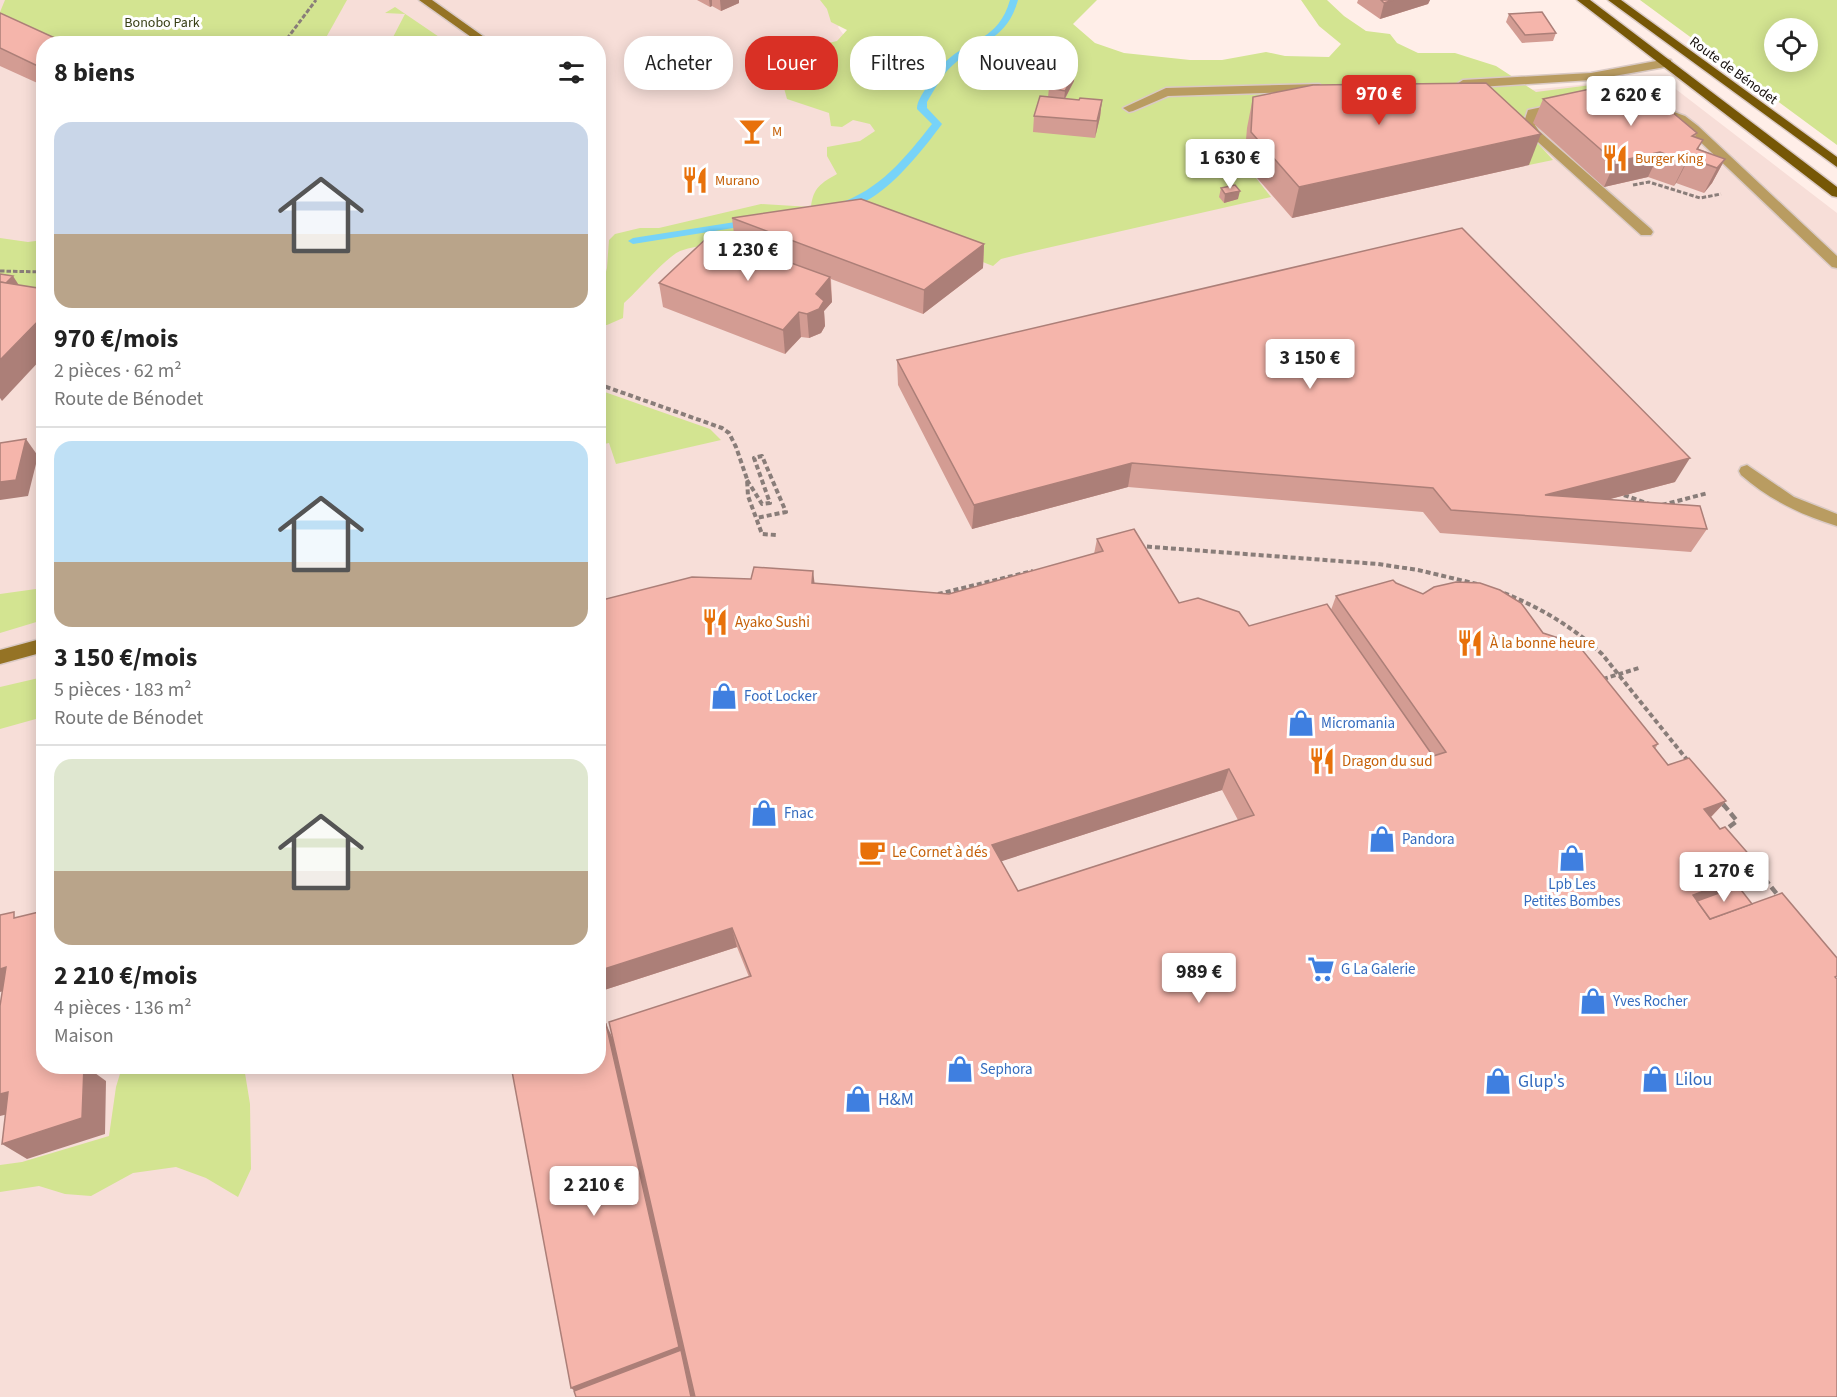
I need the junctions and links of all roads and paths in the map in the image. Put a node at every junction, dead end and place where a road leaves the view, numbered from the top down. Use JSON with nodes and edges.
{"nodes":[{"id":1,"x":316,"y":0,"type":"edge"},
{"id":2,"x":425,"y":0,"type":"edge"},
{"id":3,"x":1583,"y":0,"type":"edge"},
{"id":4,"x":1614,"y":0,"type":"edge"},
{"id":5,"x":289,"y":36,"type":"edge"},
{"id":6,"x":477,"y":36,"type":"edge"},
{"id":7,"x":1667,"y":63,"type":"junction"},
{"id":8,"x":1455,"y":84,"type":"edge"},
{"id":9,"x":1335,"y":87,"type":"edge"},
{"id":10,"x":1578,"y":107,"type":"edge"},
{"id":11,"x":1129,"y":108,"type":"dead end"},
{"id":12,"x":1652,"y":109,"type":"edge"},
{"id":13,"x":1837,"y":163,"type":"edge"},
{"id":14,"x":1721,"y":187,"type":"edge"},
{"id":15,"x":1600,"y":191,"type":"junction"},
{"id":16,"x":1837,"y":193,"type":"edge"},
{"id":17,"x":1646,"y":232,"type":"dead end"},
{"id":18,"x":1837,"y":264,"type":"edge"},
{"id":19,"x":0,"y":271,"type":"edge"},
{"id":20,"x":36,"y":272,"type":"edge"},
{"id":21,"x":606,"y":387,"type":"edge"},
{"id":22,"x":1747,"y":471,"type":"dead end"},
{"id":23,"x":747,"y":479,"type":"junction"},
{"id":24,"x":1708,"y":493,"type":"dead end"},
{"id":25,"x":1624,"y":495,"type":"edge"},
{"id":26,"x":756,"y":518,"type":"junction"},
{"id":27,"x":1837,"y":520,"type":"edge"},
{"id":28,"x":776,"y":535,"type":"dead end"},
{"id":29,"x":1141,"y":546,"type":"junction"},
{"id":30,"x":1131,"y":548,"type":"edge"},
{"id":31,"x":1147,"y":556,"type":"edge"},
{"id":32,"x":1041,"y":569,"type":"edge"},
{"id":33,"x":1479,"y":585,"type":"edge"},
{"id":34,"x":1500,"y":592,"type":"edge"},
{"id":35,"x":928,"y":597,"type":"edge"},
{"id":36,"x":36,"y":647,"type":"edge"},
{"id":37,"x":0,"y":657,"type":"edge"},
{"id":38,"x":1639,"y":668,"type":"dead end"},
{"id":39,"x":1618,"y":675,"type":"junction"},
{"id":40,"x":1598,"y":681,"type":"edge"},
{"id":41,"x":1695,"y":770,"type":"edge"},
{"id":42,"x":1716,"y":796,"type":"edge"},
{"id":43,"x":1732,"y":839,"type":"edge"},
{"id":44,"x":1747,"y":858,"type":"edge"},
{"id":45,"x":1785,"y":904,"type":"edge"}],
"edges":[{"from":1,"to":5,"type":"path"},
{"from":2,"to":6,"type":"street"},
{"from":3,"to":7,"type":"main road"},
{"from":4,"to":13,"type":"main road","name":"Route de Bénodet"},
{"from":7,"to":8,"type":"street"},
{"from":7,"to":16,"type":"main road"},
{"from":9,"to":11,"type":"street"},
{"from":10,"to":15,"type":"street"},
{"from":12,"to":18,"type":"street"},
{"from":14,"to":15,"type":"path"},
{"from":15,"to":17,"type":"street"},
{"from":19,"to":20,"type":"path"},
{"from":21,"to":23,"type":"path"},
{"from":22,"to":27,"type":"street"},
{"from":23,"to":26,"type":"path"},
{"from":23,"to":26,"type":"path"},
{"from":24,"to":25,"type":"path"},
{"from":26,"to":28,"type":"path"},
{"from":29,"to":30,"type":"path"},
{"from":29,"to":31,"type":"path"},
{"from":29,"to":33,"type":"path"},
{"from":32,"to":35,"type":"path"},
{"from":34,"to":39,"type":"path"},
{"from":36,"to":37,"type":"street"},
{"from":38,"to":39,"type":"path"},
{"from":39,"to":40,"type":"path"},
{"from":39,"to":41,"type":"path"},
{"from":42,"to":43,"type":"path"},
{"from":44,"to":45,"type":"path"}]}
